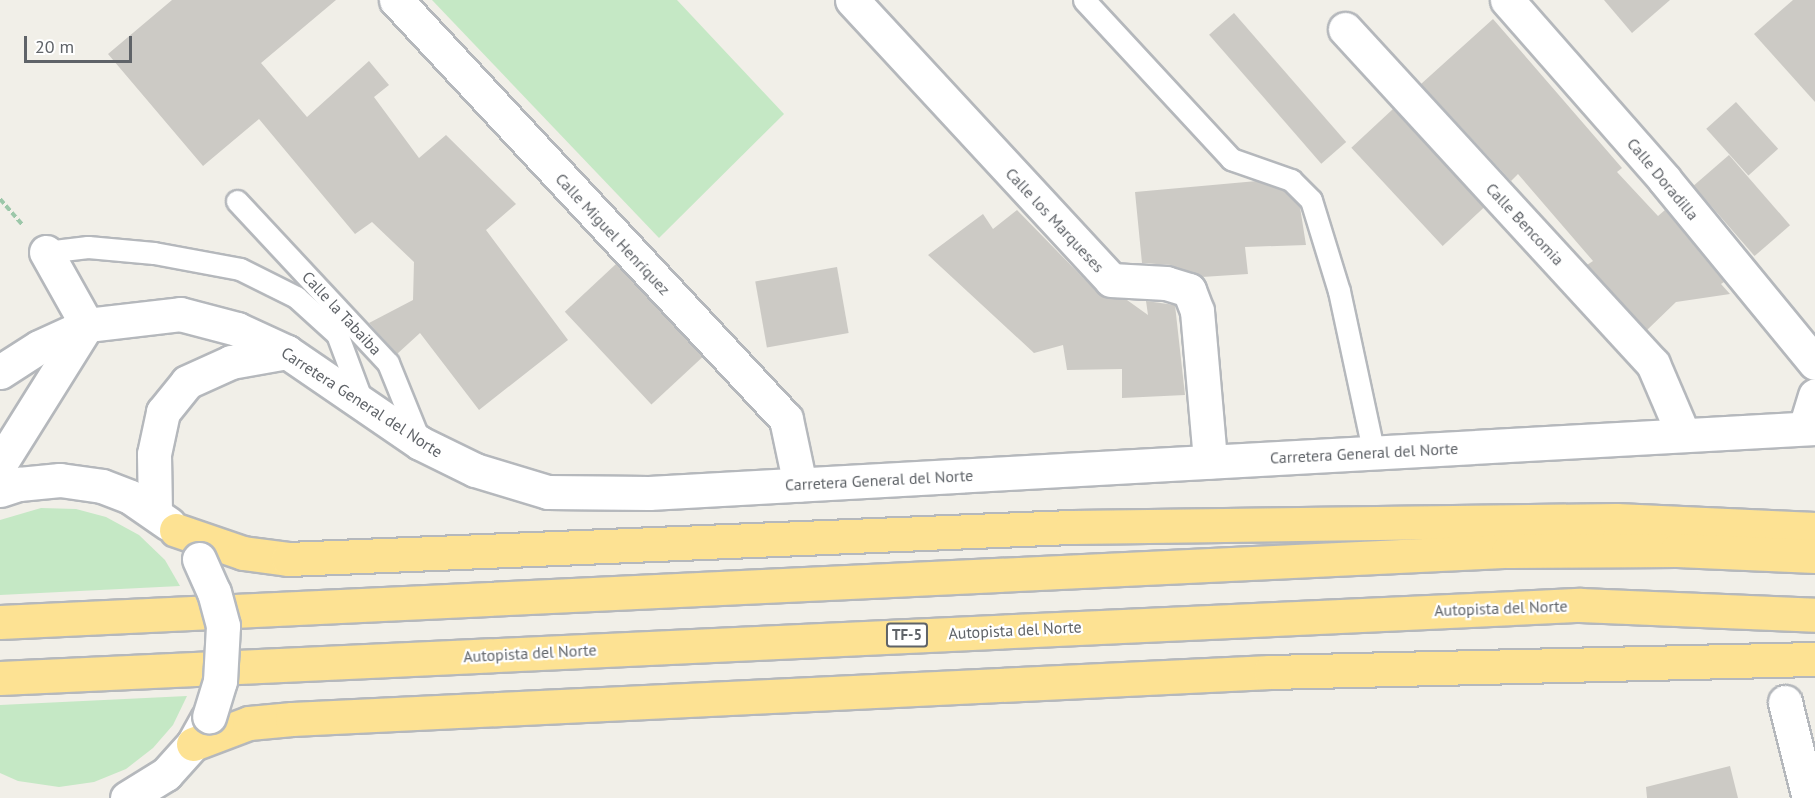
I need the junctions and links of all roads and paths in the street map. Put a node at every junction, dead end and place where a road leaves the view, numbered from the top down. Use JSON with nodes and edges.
{"nodes":[{"id":1,"x":396,"y":0,"type":"edge"},
{"id":2,"x":852,"y":0,"type":"edge"},
{"id":3,"x":1084,"y":0,"type":"edge"},
{"id":4,"x":1507,"y":0,"type":"edge"},
{"id":5,"x":1345,"y":29,"type":"dead end"},
{"id":6,"x":237,"y":201,"type":"dead end"},
{"id":7,"x":46,"y":252,"type":"joint"},
{"id":8,"x":87,"y":325,"type":"junction"},
{"id":9,"x":287,"y":352,"type":"junction"},
{"id":10,"x":1815,"y":363,"type":"edge"},
{"id":11,"x":0,"y":372,"type":"edge"},
{"id":12,"x":1815,"y":396,"type":"edge"},
{"id":13,"x":362,"y":402,"type":"junction"},
{"id":14,"x":1810,"y":428,"type":"edge"},
{"id":15,"x":1683,"y":434,"type":"junction"},
{"id":16,"x":420,"y":443,"type":"junction"},
{"id":17,"x":1374,"y":454,"type":"junction"},
{"id":18,"x":1210,"y":461,"type":"junction"},
{"id":19,"x":0,"y":464,"type":"edge"},
{"id":20,"x":800,"y":485,"type":"junction"},
{"id":21,"x":0,"y":490,"type":"edge"},
{"id":22,"x":165,"y":521,"type":"junction"},
{"id":23,"x":1815,"y":529,"type":"edge"},
{"id":24,"x":1815,"y":556,"type":"edge"},
{"id":25,"x":1815,"y":615,"type":"edge"},
{"id":26,"x":0,"y":622,"type":"edge"},
{"id":27,"x":1815,"y":659,"type":"edge"},
{"id":28,"x":0,"y":678,"type":"edge"},
{"id":29,"x":1785,"y":702,"type":"dead end"},
{"id":30,"x":193,"y":744,"type":"junction"},
{"id":31,"x":133,"y":796,"type":"edge"},
{"id":32,"x":1809,"y":798,"type":"edge"}],
"edges":[{"from":1,"to":20,"type":"main road","name":"Calle Miguel Henríquez"},
{"from":2,"to":18,"type":"main road","name":"Calle los Marqueses"},
{"from":3,"to":17,"type":"lane"},
{"from":4,"to":10,"type":"main road","name":"Calle Doradilla"},
{"from":5,"to":15,"type":"main road","name":"Calle Bencomia"},
{"from":6,"to":16,"type":"lane","name":"Calle la Tabaiba"},
{"from":7,"to":8,"type":"main road"},
{"from":7,"to":13,"type":"lane"},
{"from":8,"to":9,"type":"main road","name":"Carretera General del Norte"},
{"from":8,"to":11,"type":"main road","name":"Carretera General del Norte"},
{"from":8,"to":19,"type":"main road"},
{"from":9,"to":13,"type":"main road","name":"Carretera General del Norte"},
{"from":9,"to":22,"type":"main road"},
{"from":12,"to":14,"type":"main road"},
{"from":13,"to":16,"type":"main road","name":"Carretera General del Norte"},
{"from":14,"to":15,"type":"main road","name":"Carretera General del Norte"},
{"from":15,"to":17,"type":"main road","name":"Carretera General del Norte"},
{"from":16,"to":20,"type":"main road","name":"Carretera General del Norte"},
{"from":17,"to":18,"type":"main road","name":"Carretera General del Norte"},
{"from":18,"to":20,"type":"main road","name":"Carretera General del Norte"},
{"from":21,"to":22,"type":"main road"},
{"from":22,"to":23,"type":"highway"},
{"from":22,"to":30,"type":"main road","bridge":true},
{"from":24,"to":26,"type":"highway"},
{"from":25,"to":28,"type":"highway","name":"Autopista del Norte","number":"TF-5"},
{"from":27,"to":30,"type":"highway"},
{"from":29,"to":32,"type":"main road"},
{"from":30,"to":31,"type":"main road"}]}
